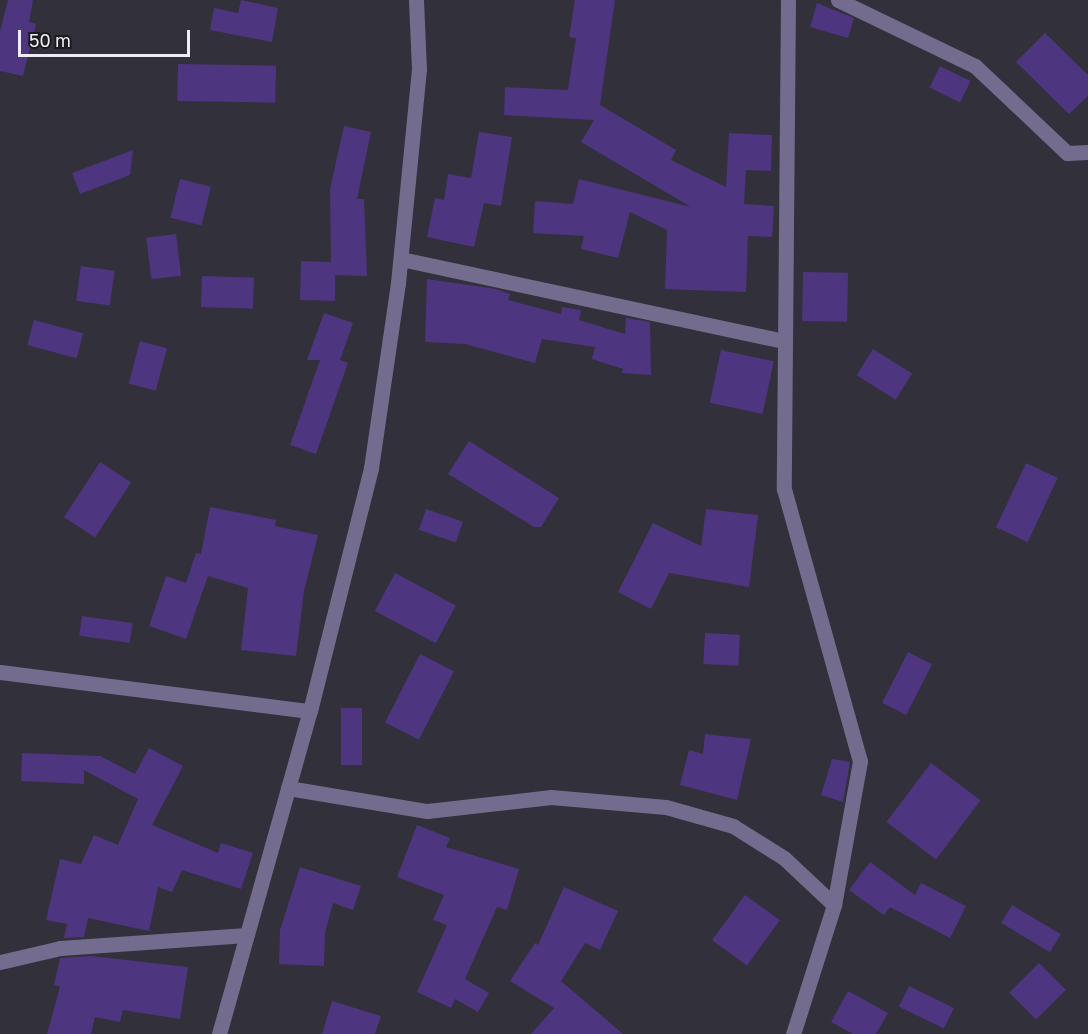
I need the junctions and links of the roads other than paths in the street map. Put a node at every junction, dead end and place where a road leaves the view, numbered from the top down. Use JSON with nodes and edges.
{"nodes":[{"id":1,"x":416,"y":0,"type":"edge"},
{"id":2,"x":788,"y":0,"type":"edge"},
{"id":3,"x":838,"y":0,"type":"edge"},
{"id":4,"x":1088,"y":152,"type":"edge"},
{"id":5,"x":400,"y":259,"type":"junction"},
{"id":6,"x":784,"y":342,"type":"junction"},
{"id":7,"x":0,"y":672,"type":"edge"},
{"id":8,"x":310,"y":711,"type":"junction"},
{"id":9,"x":288,"y":788,"type":"junction"},
{"id":10,"x":834,"y":905,"type":"junction"},
{"id":11,"x":247,"y":935,"type":"junction"},
{"id":12,"x":0,"y":962,"type":"edge"},
{"id":13,"x":219,"y":1034,"type":"edge"},
{"id":14,"x":793,"y":1034,"type":"edge"}],
"edges":[{"from":1,"to":5,"type":"street"},
{"from":2,"to":6,"type":"street"},
{"from":3,"to":4,"type":"street"},
{"from":5,"to":6,"type":"street"},
{"from":5,"to":8,"type":"street"},
{"from":6,"to":10,"type":"street"},
{"from":7,"to":8,"type":"street"},
{"from":8,"to":9,"type":"street"},
{"from":9,"to":10,"type":"street"},
{"from":9,"to":11,"type":"street"},
{"from":10,"to":14,"type":"street"},
{"from":11,"to":12,"type":"street"},
{"from":11,"to":13,"type":"street"}]}
